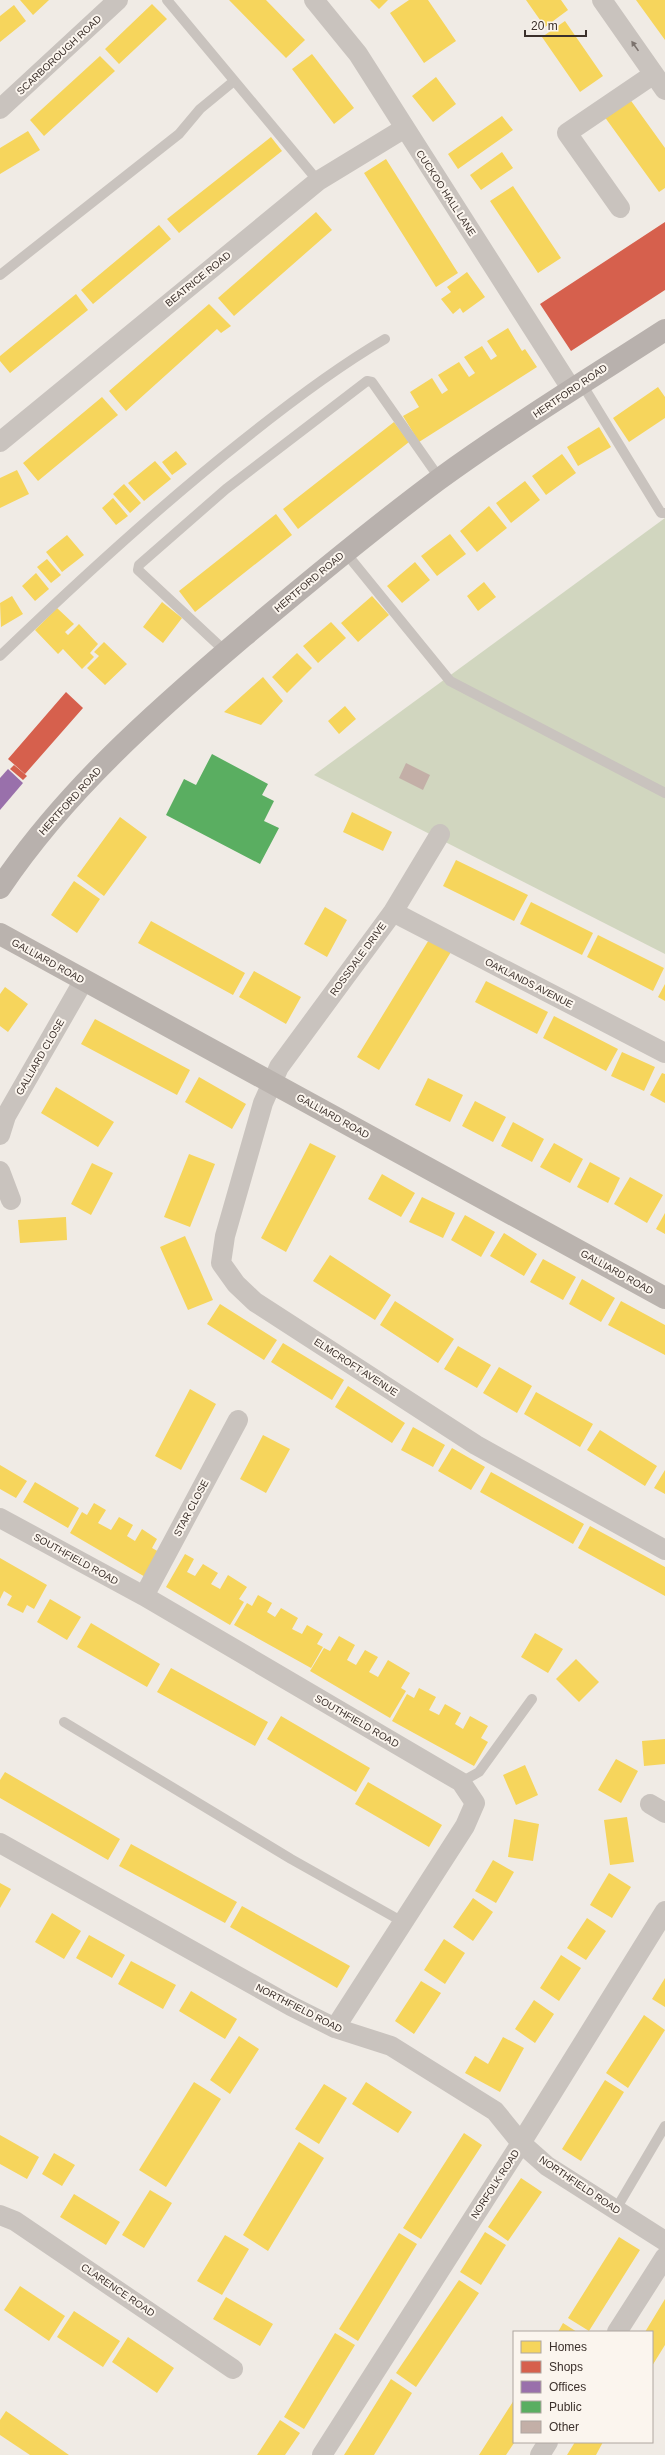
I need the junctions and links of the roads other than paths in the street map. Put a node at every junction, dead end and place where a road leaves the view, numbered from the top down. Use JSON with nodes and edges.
{"nodes":[{"id":1,"x":118,"y":0,"type":"edge"},
{"id":2,"x":166,"y":0,"type":"edge"},
{"id":3,"x":314,"y":0,"type":"edge"},
{"id":4,"x":602,"y":0,"type":"edge"},
{"id":5,"x":654,"y":74,"type":"junction"},
{"id":6,"x":234,"y":81,"type":"junction"},
{"id":7,"x":665,"y":90,"type":"edge"},
{"id":8,"x":0,"y":109,"type":"edge"},
{"id":9,"x":405,"y":128,"type":"junction"},
{"id":10,"x":318,"y":181,"type":"junction"},
{"id":11,"x":620,"y":208,"type":"dead end"},
{"id":12,"x":0,"y":276,"type":"edge"},
{"id":13,"x":665,"y":330,"type":"edge"},
{"id":14,"x":385,"y":339,"type":"dead end"},
{"id":15,"x":577,"y":387,"type":"junction"},
{"id":16,"x":0,"y":442,"type":"edge"},
{"id":17,"x":440,"y":479,"type":"junction"},
{"id":18,"x":665,"y":513,"type":"edge"},
{"id":19,"x":345,"y":552,"type":"junction"},
{"id":20,"x":226,"y":652,"type":"junction"},
{"id":21,"x":0,"y":656,"type":"edge"},
{"id":22,"x":665,"y":793,"type":"edge"},
{"id":23,"x":440,"y":834,"type":"dead end"},
{"id":24,"x":3,"y":876,"type":"edge"},
{"id":25,"x":393,"y":912,"type":"junction"},
{"id":26,"x":0,"y":934,"type":"edge"},
{"id":27,"x":84,"y":980,"type":"junction"},
{"id":28,"x":665,"y":1053,"type":"edge"},
{"id":29,"x":271,"y":1082,"type":"junction"},
{"id":30,"x":0,"y":1135,"type":"edge"},
{"id":31,"x":0,"y":1171,"type":"edge"},
{"id":32,"x":11,"y":1200,"type":"dead end"},
{"id":33,"x":665,"y":1298,"type":"edge"},
{"id":34,"x":238,"y":1420,"type":"dead end"},
{"id":35,"x":0,"y":1518,"type":"edge"},
{"id":36,"x":665,"y":1550,"type":"edge"},
{"id":37,"x":144,"y":1596,"type":"junction"},
{"id":38,"x":532,"y":1699,"type":"dead end"},
{"id":39,"x":64,"y":1722,"type":"dead end"},
{"id":40,"x":461,"y":1782,"type":"junction"},
{"id":41,"x":0,"y":1843,"type":"edge"},
{"id":42,"x":665,"y":1911,"type":"edge"},
{"id":43,"x":403,"y":1922,"type":"junction"},
{"id":44,"x":335,"y":2028,"type":"junction"},
{"id":45,"x":665,"y":2126,"type":"edge"},
{"id":46,"x":521,"y":2143,"type":"junction"},
{"id":47,"x":616,"y":2209,"type":"junction"},
{"id":48,"x":0,"y":2215,"type":"edge"},
{"id":49,"x":665,"y":2241,"type":"edge"},
{"id":50,"x":665,"y":2256,"type":"edge"},
{"id":51,"x":618,"y":2331,"type":"edge"},
{"id":52,"x":233,"y":2369,"type":"dead end"},
{"id":53,"x":547,"y":2443,"type":"edge"},
{"id":54,"x":322,"y":2455,"type":"edge"},
{"id":55,"x":540,"y":2455,"type":"edge"}],
"edges":[{"from":1,"to":8,"type":"street","name":"SCARBOROUGH ROAD"},
{"from":2,"to":6,"type":"lane"},
{"from":3,"to":9,"type":"street","name":"CUCKOO HALL LANE"},
{"from":5,"to":4,"type":"street","one_way":true},
{"from":5,"to":7,"type":"street"},
{"from":5,"to":11,"type":"street"},
{"from":6,"to":10,"type":"lane"},
{"from":6,"to":12,"type":"lane"},
{"from":9,"to":10,"type":"street","name":"BEATRICE ROAD"},
{"from":9,"to":15,"type":"street","name":"CUCKOO HALL LANE"},
{"from":10,"to":16,"type":"street","name":"BEATRICE ROAD"},
{"from":13,"to":15,"type":"main road","name":"HERTFORD ROAD"},
{"from":14,"to":21,"type":"lane"},
{"from":15,"to":17,"type":"main road","name":"HERTFORD ROAD"},
{"from":15,"to":18,"type":"lane"},
{"from":17,"to":19,"type":"main road","name":"HERTFORD ROAD"},
{"from":17,"to":20,"type":"lane"},
{"from":19,"to":20,"type":"main road","name":"HERTFORD ROAD"},
{"from":19,"to":22,"type":"lane"},
{"from":20,"to":24,"type":"main road","name":"HERTFORD ROAD"},
{"from":23,"to":25,"type":"street","name":"ROSSDALE DRIVE"},
{"from":25,"to":28,"type":"street","name":"OAKLANDS AVENUE"},
{"from":25,"to":29,"type":"street","name":"ROSSDALE DRIVE"},
{"from":26,"to":27,"type":"street","name":"GALLIARD ROAD"},
{"from":27,"to":29,"type":"street","name":"GALLIARD ROAD"},
{"from":27,"to":30,"type":"street","name":"GALLIARD CLOSE"},
{"from":29,"to":33,"type":"street","name":"GALLIARD ROAD"},
{"from":29,"to":36,"type":"street","name":"ELMCROFT AVENUE"},
{"from":31,"to":32,"type":"street"},
{"from":34,"to":37,"type":"street","name":"STAR CLOSE"},
{"from":35,"to":37,"type":"street","name":"SOUTHFIELD ROAD"},
{"from":37,"to":40,"type":"street","name":"SOUTHFIELD ROAD"},
{"from":38,"to":40,"type":"lane"},
{"from":39,"to":43,"type":"lane"},
{"from":40,"to":43,"type":"street","name":"SOUTHFIELD ROAD"},
{"from":41,"to":44,"type":"street","name":"NORTHFIELD ROAD"},
{"from":42,"to":46,"type":"street","name":"NORFOLK ROAD"},
{"from":43,"to":44,"type":"street","name":"SOUTHFIELD ROAD"},
{"from":44,"to":46,"type":"street","name":"NORTHFIELD ROAD"},
{"from":45,"to":47,"type":"lane"},
{"from":46,"to":47,"type":"street","name":"NORTHFIELD ROAD"},
{"from":46,"to":54,"type":"street","name":"NORFOLK ROAD"},
{"from":47,"to":49,"type":"street","name":"NORTHFIELD ROAD"},
{"from":48,"to":52,"type":"street","name":"CLARENCE ROAD"},
{"from":50,"to":51,"type":"street"},
{"from":53,"to":55,"type":"street"}]}
